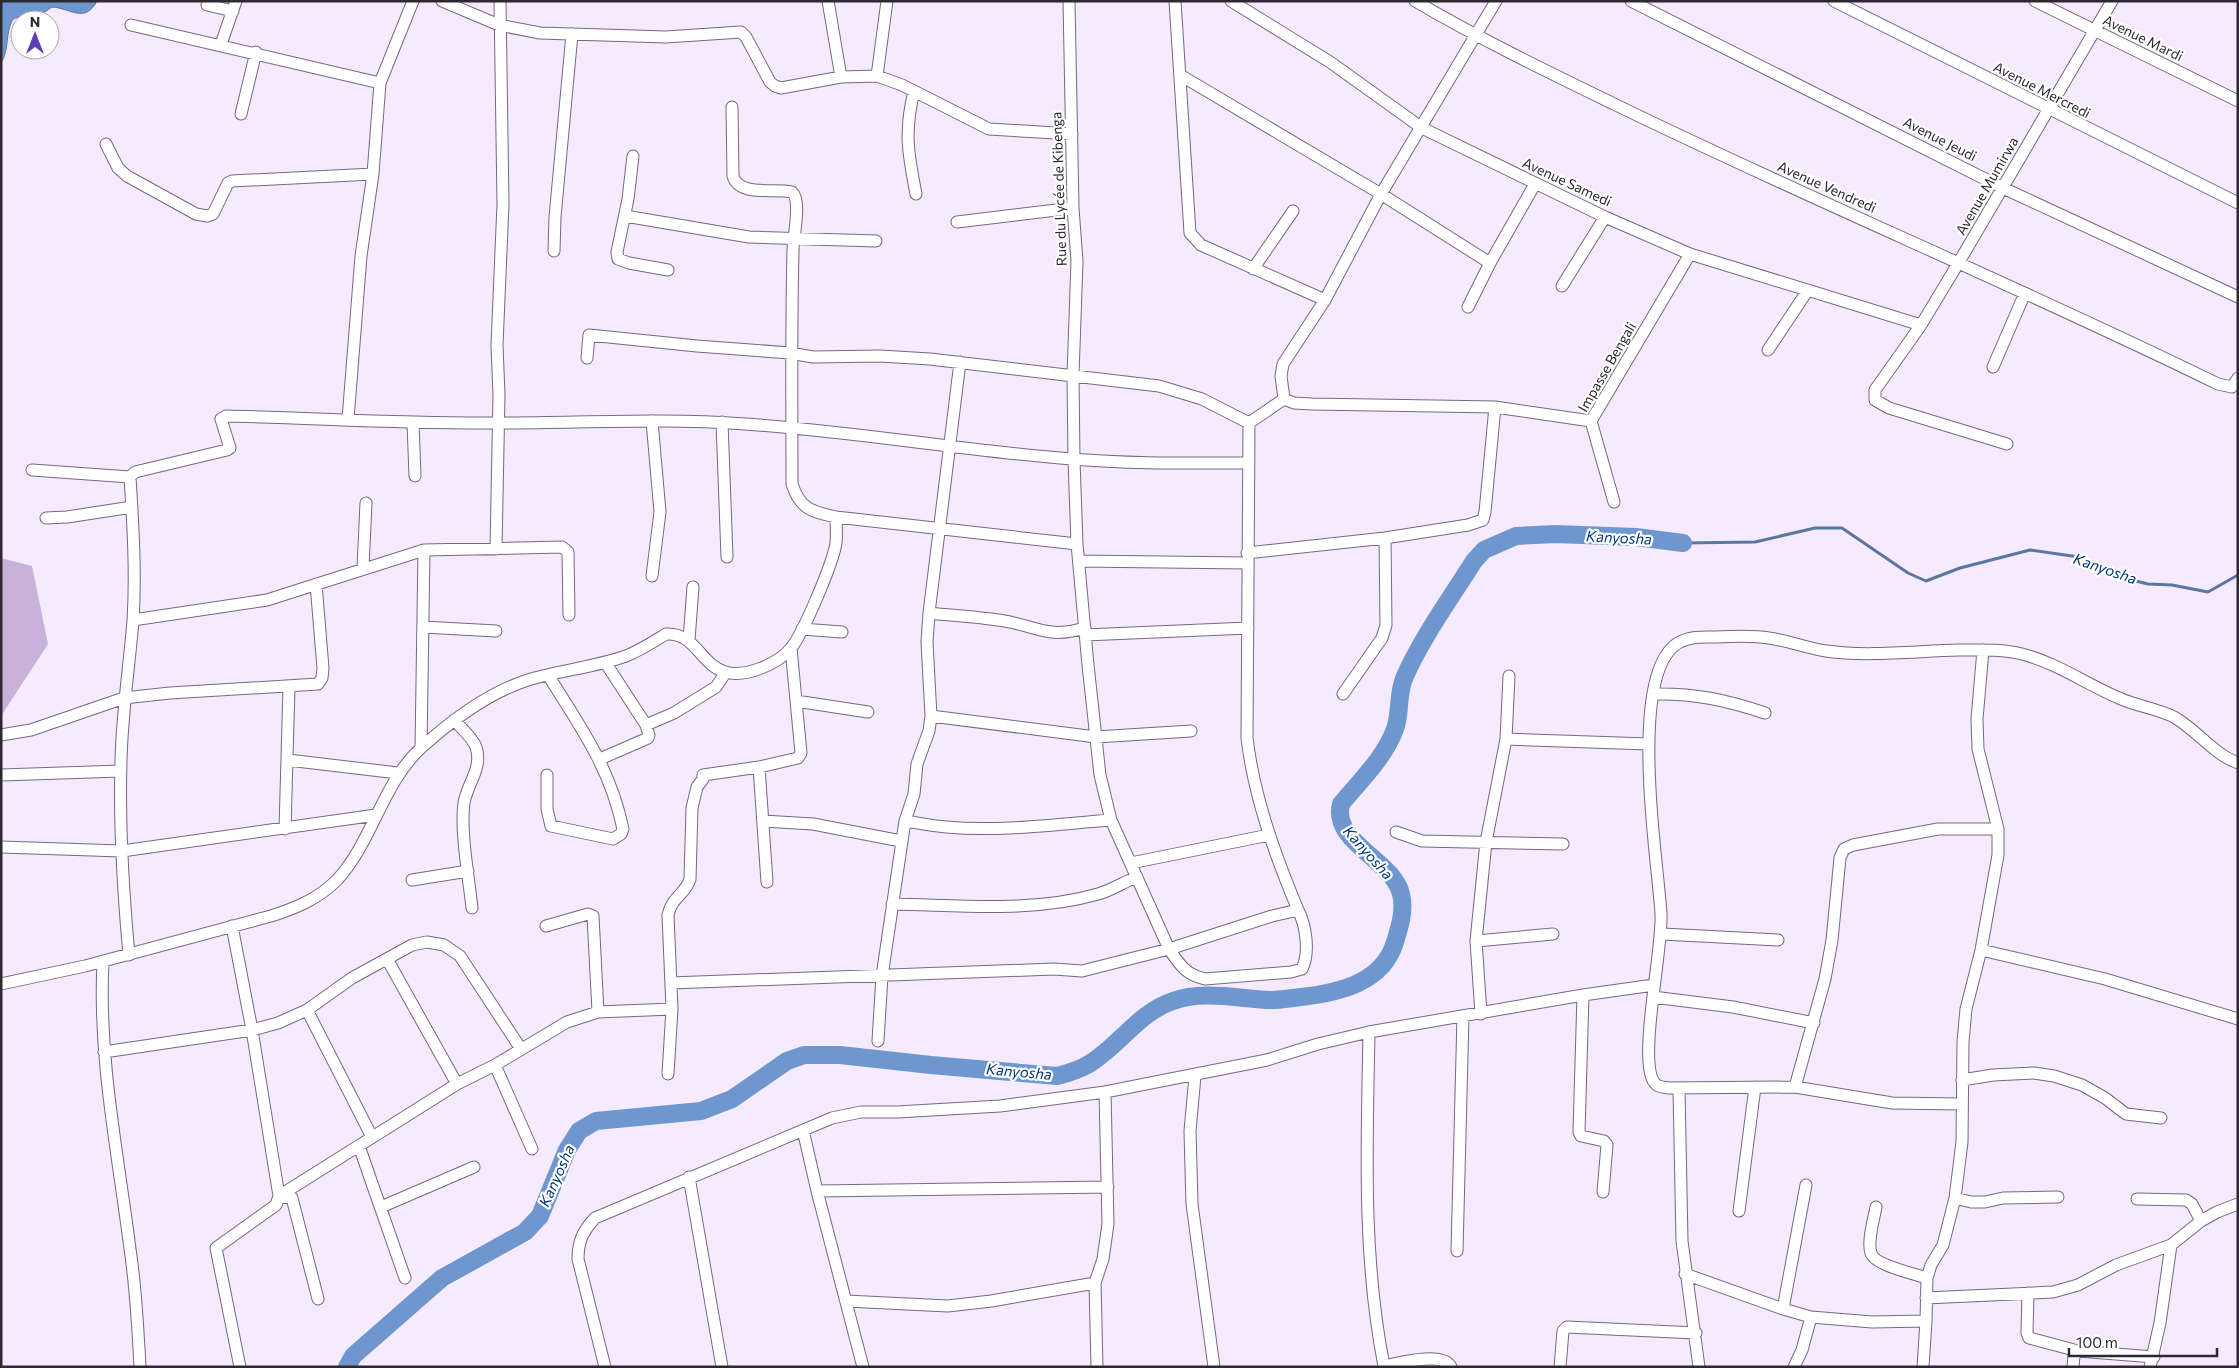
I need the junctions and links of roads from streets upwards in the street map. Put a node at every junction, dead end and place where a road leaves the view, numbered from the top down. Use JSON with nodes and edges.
{"nodes":[{"id":1,"x":413,"y":1,"type":"edge"},
{"id":2,"x":442,"y":1,"type":"edge"},
{"id":3,"x":500,"y":1,"type":"edge"},
{"id":4,"x":828,"y":1,"type":"edge"},
{"id":5,"x":887,"y":1,"type":"edge"},
{"id":6,"x":1069,"y":1,"type":"edge"},
{"id":7,"x":1175,"y":1,"type":"edge"},
{"id":8,"x":1230,"y":1,"type":"edge"},
{"id":9,"x":1415,"y":1,"type":"edge"},
{"id":10,"x":1496,"y":1,"type":"edge"},
{"id":11,"x":1631,"y":1,"type":"edge"},
{"id":12,"x":1834,"y":1,"type":"edge"},
{"id":13,"x":2036,"y":1,"type":"edge"},
{"id":14,"x":2112,"y":1,"type":"edge"},
{"id":15,"x":207,"y":5,"type":"dead end"},
{"id":16,"x":234,"y":6,"type":"edge"},
{"id":17,"x":131,"y":25,"type":"dead end"},
{"id":18,"x":499,"y":25,"type":"junction"},
{"id":19,"x":2095,"y":31,"type":"junction"},
{"id":20,"x":572,"y":34,"type":"junction"},
{"id":21,"x":1476,"y":36,"type":"junction"},
{"id":22,"x":221,"y":44,"type":"junction"},
{"id":23,"x":256,"y":52,"type":"junction"},
{"id":24,"x":1180,"y":75,"type":"junction"},
{"id":25,"x":877,"y":76,"type":"junction"},
{"id":26,"x":841,"y":77,"type":"junction"},
{"id":27,"x":380,"y":83,"type":"junction"},
{"id":28,"x":914,"y":91,"type":"junction"},
{"id":29,"x":2238,"y":101,"type":"edge"},
{"id":30,"x":732,"y":107,"type":"dead end"},
{"id":31,"x":2048,"y":110,"type":"junction"},
{"id":32,"x":241,"y":114,"type":"dead end"},
{"id":33,"x":1422,"y":128,"type":"junction"},
{"id":34,"x":1072,"y":134,"type":"junction"},
{"id":35,"x":106,"y":144,"type":"dead end"},
{"id":36,"x":633,"y":156,"type":"dead end"},
{"id":37,"x":373,"y":174,"type":"junction"},
{"id":38,"x":1535,"y":184,"type":"junction"},
{"id":39,"x":2003,"y":188,"type":"junction"},
{"id":40,"x":916,"y":194,"type":"dead end"},
{"id":41,"x":1381,"y":194,"type":"junction"},
{"id":42,"x":2238,"y":203,"type":"edge"},
{"id":43,"x":1072,"y":208,"type":"junction"},
{"id":44,"x":1293,"y":211,"type":"dead end"},
{"id":45,"x":625,"y":216,"type":"junction"},
{"id":46,"x":1605,"y":217,"type":"junction"},
{"id":47,"x":957,"y":222,"type":"dead end"},
{"id":48,"x":793,"y":239,"type":"junction"},
{"id":49,"x":876,"y":241,"type":"dead end"},
{"id":50,"x":554,"y":251,"type":"dead end"},
{"id":51,"x":1690,"y":254,"type":"junction"},
{"id":52,"x":1960,"y":262,"type":"junction"},
{"id":53,"x":1490,"y":263,"type":"junction"},
{"id":54,"x":1253,"y":269,"type":"junction"},
{"id":55,"x":668,"y":270,"type":"dead end"},
{"id":56,"x":1562,"y":286,"type":"dead end"},
{"id":57,"x":1808,"y":290,"type":"junction"},
{"id":58,"x":2025,"y":293,"type":"junction"},
{"id":59,"x":2238,"y":297,"type":"edge"},
{"id":60,"x":1325,"y":300,"type":"junction"},
{"id":61,"x":1468,"y":307,"type":"dead end"},
{"id":62,"x":1921,"y":325,"type":"junction"},
{"id":63,"x":1768,"y":350,"type":"dead end"},
{"id":64,"x":790,"y":352,"type":"junction"},
{"id":65,"x":587,"y":358,"type":"dead end"},
{"id":66,"x":960,"y":362,"type":"junction"},
{"id":67,"x":1993,"y":367,"type":"dead end"},
{"id":68,"x":1073,"y":376,"type":"junction"},
{"id":69,"x":2235,"y":382,"type":"edge"},
{"id":70,"x":1284,"y":399,"type":"junction"},
{"id":71,"x":1495,"y":407,"type":"junction"},
{"id":72,"x":348,"y":419,"type":"junction"},
{"id":73,"x":652,"y":421,"type":"junction"},
{"id":74,"x":1591,"y":421,"type":"junction"},
{"id":75,"x":413,"y":422,"type":"junction"},
{"id":76,"x":722,"y":422,"type":"junction"},
{"id":77,"x":1249,"y":422,"type":"junction"},
{"id":78,"x":498,"y":423,"type":"junction"},
{"id":79,"x":792,"y":427,"type":"junction"},
{"id":80,"x":2007,"y":444,"type":"dead end"},
{"id":81,"x":950,"y":446,"type":"junction"},
{"id":82,"x":1074,"y":460,"type":"junction"},
{"id":83,"x":1247,"y":462,"type":"junction"},
{"id":84,"x":32,"y":470,"type":"dead end"},
{"id":85,"x":415,"y":476,"type":"dead end"},
{"id":86,"x":130,"y":477,"type":"junction"},
{"id":87,"x":1614,"y":502,"type":"dead end"},
{"id":88,"x":366,"y":503,"type":"dead end"},
{"id":89,"x":132,"y":507,"type":"junction"},
{"id":90,"x":836,"y":517,"type":"junction"},
{"id":91,"x":46,"y":518,"type":"dead end"},
{"id":92,"x":938,"y":529,"type":"junction"},
{"id":93,"x":1385,"y":538,"type":"junction"},
{"id":94,"x":1077,"y":544,"type":"junction"},
{"id":95,"x":496,"y":549,"type":"junction"},
{"id":96,"x":424,"y":550,"type":"junction"},
{"id":97,"x":727,"y":557,"type":"dead end"},
{"id":98,"x":1247,"y":558,"type":"junction"},
{"id":99,"x":1079,"y":561,"type":"junction"},
{"id":100,"x":363,"y":568,"type":"junction"},
{"id":101,"x":652,"y":576,"type":"dead end"},
{"id":102,"x":316,"y":584,"type":"junction"},
{"id":103,"x":694,"y":587,"type":"dead end"},
{"id":104,"x":929,"y":613,"type":"junction"},
{"id":105,"x":569,"y":615,"type":"dead end"},
{"id":106,"x":133,"y":620,"type":"junction"},
{"id":107,"x":423,"y":627,"type":"junction"},
{"id":108,"x":1248,"y":628,"type":"junction"},
{"id":109,"x":802,"y":629,"type":"junction"},
{"id":110,"x":496,"y":631,"type":"dead end"},
{"id":111,"x":842,"y":632,"type":"dead end"},
{"id":112,"x":1085,"y":632,"type":"junction"},
{"id":113,"x":689,"y":640,"type":"junction"},
{"id":114,"x":791,"y":648,"type":"junction"},
{"id":115,"x":1982,"y":650,"type":"junction"},
{"id":116,"x":605,"y":662,"type":"junction"},
{"id":117,"x":726,"y":672,"type":"junction"},
{"id":118,"x":548,"y":675,"type":"junction"},
{"id":119,"x":1509,"y":676,"type":"dead end"},
{"id":120,"x":289,"y":687,"type":"junction"},
{"id":121,"x":1344,"y":694,"type":"dead end"},
{"id":122,"x":1653,"y":694,"type":"junction"},
{"id":123,"x":124,"y":698,"type":"junction"},
{"id":124,"x":796,"y":701,"type":"junction"},
{"id":125,"x":868,"y":712,"type":"dead end"},
{"id":126,"x":1765,"y":713,"type":"dead end"},
{"id":127,"x":931,"y":716,"type":"junction"},
{"id":128,"x":454,"y":720,"type":"junction"},
{"id":129,"x":646,"y":725,"type":"junction"},
{"id":130,"x":1191,"y":731,"type":"dead end"},
{"id":131,"x":1,"y":734,"type":"edge"},
{"id":132,"x":1096,"y":737,"type":"junction"},
{"id":133,"x":1506,"y":739,"type":"junction"},
{"id":134,"x":1648,"y":744,"type":"junction"},
{"id":135,"x":421,"y":748,"type":"junction"},
{"id":136,"x":600,"y":759,"type":"junction"},
{"id":137,"x":288,"y":760,"type":"junction"},
{"id":138,"x":2238,"y":763,"type":"edge"},
{"id":139,"x":759,"y":768,"type":"junction"},
{"id":140,"x":121,"y":771,"type":"junction"},
{"id":141,"x":398,"y":773,"type":"junction"},
{"id":142,"x":1,"y":775,"type":"edge"},
{"id":143,"x":547,"y":775,"type":"dead end"},
{"id":144,"x":376,"y":815,"type":"junction"},
{"id":145,"x":1111,"y":820,"type":"junction"},
{"id":146,"x":763,"y":821,"type":"junction"},
{"id":147,"x":905,"y":821,"type":"junction"},
{"id":148,"x":286,"y":829,"type":"junction"},
{"id":149,"x":1998,"y":829,"type":"junction"},
{"id":150,"x":1396,"y":832,"type":"dead end"},
{"id":151,"x":1269,"y":834,"type":"junction"},
{"id":152,"x":902,"y":840,"type":"junction"},
{"id":153,"x":1486,"y":842,"type":"junction"},
{"id":154,"x":1563,"y":844,"type":"dead end"},
{"id":155,"x":1,"y":847,"type":"edge"},
{"id":156,"x":122,"y":851,"type":"junction"},
{"id":157,"x":1131,"y":863,"type":"junction"},
{"id":158,"x":468,"y":872,"type":"junction"},
{"id":159,"x":1137,"y":878,"type":"junction"},
{"id":160,"x":412,"y":880,"type":"dead end"},
{"id":161,"x":767,"y":882,"type":"dead end"},
{"id":162,"x":892,"y":904,"type":"junction"},
{"id":163,"x":472,"y":908,"type":"dead end"},
{"id":164,"x":1298,"y":910,"type":"junction"},
{"id":165,"x":232,"y":926,"type":"junction"},
{"id":166,"x":546,"y":926,"type":"dead end"},
{"id":167,"x":1553,"y":934,"type":"dead end"},
{"id":168,"x":1662,"y":934,"type":"junction"},
{"id":169,"x":1778,"y":940,"type":"dead end"},
{"id":170,"x":1476,"y":941,"type":"junction"},
{"id":171,"x":1169,"y":949,"type":"junction"},
{"id":172,"x":1981,"y":950,"type":"junction"},
{"id":173,"x":129,"y":955,"type":"junction"},
{"id":174,"x":386,"y":960,"type":"junction"},
{"id":175,"x":103,"y":962,"type":"junction"},
{"id":176,"x":882,"y":976,"type":"junction"},
{"id":177,"x":671,"y":983,"type":"junction"},
{"id":178,"x":1,"y":984,"type":"edge"},
{"id":179,"x":1654,"y":991,"type":"junction"},
{"id":180,"x":1583,"y":995,"type":"junction"},
{"id":181,"x":672,"y":1009,"type":"junction"},
{"id":182,"x":307,"y":1010,"type":"junction"},
{"id":183,"x":598,"y":1012,"type":"junction"},
{"id":184,"x":1481,"y":1014,"type":"junction"},
{"id":185,"x":1463,"y":1016,"type":"junction"},
{"id":186,"x":2238,"y":1019,"type":"edge"},
{"id":187,"x":1814,"y":1023,"type":"junction"},
{"id":188,"x":252,"y":1030,"type":"junction"},
{"id":189,"x":1370,"y":1032,"type":"junction"},
{"id":190,"x":878,"y":1041,"type":"dead end"},
{"id":191,"x":522,"y":1049,"type":"junction"},
{"id":192,"x":104,"y":1052,"type":"junction"},
{"id":193,"x":495,"y":1065,"type":"junction"},
{"id":194,"x":668,"y":1074,"type":"dead end"},
{"id":195,"x":1194,"y":1076,"type":"junction"},
{"id":196,"x":1962,"y":1080,"type":"junction"},
{"id":197,"x":456,"y":1084,"type":"junction"},
{"id":198,"x":1755,"y":1087,"type":"junction"},
{"id":199,"x":1795,"y":1087,"type":"junction"},
{"id":200,"x":1679,"y":1088,"type":"junction"},
{"id":201,"x":1105,"y":1092,"type":"junction"},
{"id":202,"x":1962,"y":1104,"type":"junction"},
{"id":203,"x":2161,"y":1118,"type":"dead end"},
{"id":204,"x":803,"y":1130,"type":"junction"},
{"id":205,"x":372,"y":1137,"type":"junction"},
{"id":206,"x":359,"y":1146,"type":"junction"},
{"id":207,"x":532,"y":1149,"type":"dead end"},
{"id":208,"x":474,"y":1167,"type":"dead end"},
{"id":209,"x":689,"y":1177,"type":"junction"},
{"id":210,"x":1806,"y":1185,"type":"dead end"},
{"id":211,"x":1108,"y":1188,"type":"junction"},
{"id":212,"x":817,"y":1191,"type":"junction"},
{"id":213,"x":1603,"y":1192,"type":"dead end"},
{"id":214,"x":279,"y":1196,"type":"junction"},
{"id":215,"x":2058,"y":1197,"type":"dead end"},
{"id":216,"x":1955,"y":1198,"type":"junction"},
{"id":217,"x":2137,"y":1199,"type":"dead end"},
{"id":218,"x":2238,"y":1204,"type":"edge"},
{"id":219,"x":1876,"y":1207,"type":"dead end"},
{"id":220,"x":381,"y":1208,"type":"junction"},
{"id":221,"x":1739,"y":1211,"type":"dead end"},
{"id":222,"x":2201,"y":1222,"type":"junction"},
{"id":223,"x":2171,"y":1245,"type":"junction"},
{"id":224,"x":1457,"y":1251,"type":"dead end"},
{"id":225,"x":1685,"y":1274,"type":"junction"},
{"id":226,"x":405,"y":1278,"type":"dead end"},
{"id":227,"x":1927,"y":1278,"type":"junction"},
{"id":228,"x":1095,"y":1283,"type":"junction"},
{"id":229,"x":2028,"y":1293,"type":"junction"},
{"id":230,"x":1926,"y":1298,"type":"junction"},
{"id":231,"x":318,"y":1299,"type":"dead end"},
{"id":232,"x":846,"y":1301,"type":"junction"},
{"id":233,"x":1783,"y":1309,"type":"junction"},
{"id":234,"x":1812,"y":1317,"type":"junction"},
{"id":235,"x":1926,"y":1321,"type":"junction"},
{"id":236,"x":1696,"y":1333,"type":"junction"},
{"id":237,"x":2078,"y":1351,"type":"junction"},
{"id":238,"x":2152,"y":1362,"type":"edge"},
{"id":239,"x":140,"y":1367,"type":"edge"},
{"id":240,"x":240,"y":1367,"type":"edge"},
{"id":241,"x":604,"y":1367,"type":"edge"},
{"id":242,"x":722,"y":1367,"type":"edge"},
{"id":243,"x":863,"y":1367,"type":"edge"},
{"id":244,"x":1097,"y":1367,"type":"edge"},
{"id":245,"x":1214,"y":1367,"type":"edge"},
{"id":246,"x":1383,"y":1367,"type":"edge"},
{"id":247,"x":1451,"y":1367,"type":"edge"},
{"id":248,"x":1560,"y":1367,"type":"edge"},
{"id":249,"x":1699,"y":1367,"type":"edge"},
{"id":250,"x":1794,"y":1367,"type":"edge"},
{"id":251,"x":1923,"y":1367,"type":"edge"},
{"id":252,"x":2073,"y":1367,"type":"edge"}],
"edges":[{"from":1,"to":27,"type":"street"},
{"from":2,"to":18,"type":"street"},
{"from":3,"to":18,"type":"street"},
{"from":4,"to":26,"type":"street"},
{"from":5,"to":25,"type":"street"},
{"from":6,"to":34,"type":"street","name":"Rue du Lycée de Kibenga"},
{"from":7,"to":24,"type":"street"},
{"from":8,"to":33,"type":"street","name":"Avenue Samedi"},
{"from":9,"to":21,"type":"street","name":"Avenue Vendredi"},
{"from":10,"to":21,"type":"street"},
{"from":11,"to":39,"type":"street","name":"Avenue Jeudi"},
{"from":12,"to":31,"type":"street","name":"Avenue Mercredi"},
{"from":13,"to":19,"type":"street","name":"Avenue Mardi"},
{"from":14,"to":19,"type":"street","name":"Avenue Mumirwa"},
{"from":15,"to":16,"type":"street"},
{"from":16,"to":22,"type":"street"},
{"from":17,"to":22,"type":"street"},
{"from":18,"to":20,"type":"street"},
{"from":18,"to":78,"type":"street"},
{"from":19,"to":29,"type":"street","name":"Avenue Mardi"},
{"from":19,"to":31,"type":"street","name":"Avenue Mumirwa"},
{"from":20,"to":26,"type":"street"},
{"from":20,"to":50,"type":"street"},
{"from":21,"to":33,"type":"street"},
{"from":21,"to":52,"type":"street","name":"Avenue Vendredi"},
{"from":22,"to":23,"type":"street"},
{"from":23,"to":27,"type":"street"},
{"from":23,"to":32,"type":"street"},
{"from":24,"to":41,"type":"street"},
{"from":24,"to":54,"type":"street"},
{"from":25,"to":26,"type":"street"},
{"from":25,"to":28,"type":"street"},
{"from":27,"to":37,"type":"street"},
{"from":28,"to":34,"type":"street"},
{"from":28,"to":40,"type":"street"},
{"from":30,"to":48,"type":"street"},
{"from":31,"to":39,"type":"street","name":"Avenue Mumirwa"},
{"from":31,"to":42,"type":"street","name":"Avenue Mercredi"},
{"from":33,"to":38,"type":"street","name":"Avenue Samedi"},
{"from":33,"to":41,"type":"street"},
{"from":34,"to":43,"type":"street","name":"Rue du Lycée de Kibenga"},
{"from":35,"to":37,"type":"street"},
{"from":36,"to":45,"type":"street"},
{"from":37,"to":72,"type":"street"},
{"from":38,"to":46,"type":"street","name":"Avenue Samedi"},
{"from":38,"to":53,"type":"street"},
{"from":39,"to":52,"type":"street","name":"Avenue Mumirwa"},
{"from":39,"to":59,"type":"street","name":"Avenue Jeudi"},
{"from":41,"to":53,"type":"street"},
{"from":41,"to":60,"type":"street"},
{"from":43,"to":47,"type":"street"},
{"from":43,"to":68,"type":"street","name":"Rue du Lycée de Kibenga"},
{"from":44,"to":54,"type":"street"},
{"from":45,"to":48,"type":"street"},
{"from":45,"to":55,"type":"street"},
{"from":46,"to":51,"type":"street","name":"Avenue Samedi"},
{"from":46,"to":56,"type":"street"},
{"from":48,"to":49,"type":"street"},
{"from":48,"to":64,"type":"street"},
{"from":51,"to":57,"type":"street","name":"Avenue Samedi"},
{"from":51,"to":74,"type":"street","name":"Impasse Bengali"},
{"from":52,"to":58,"type":"street","name":"Avenue Vendredi"},
{"from":52,"to":62,"type":"street","name":"Avenue Mumirwa"},
{"from":53,"to":61,"type":"street"},
{"from":54,"to":60,"type":"street"},
{"from":57,"to":62,"type":"street","name":"Avenue Samedi"},
{"from":57,"to":63,"type":"street"},
{"from":58,"to":67,"type":"street"},
{"from":58,"to":69,"type":"street","name":"Avenue Vendredi"},
{"from":60,"to":70,"type":"street"},
{"from":62,"to":80,"type":"street","name":"Avenue Mumirwa"},
{"from":64,"to":65,"type":"street"},
{"from":64,"to":66,"type":"street"},
{"from":64,"to":79,"type":"street"},
{"from":66,"to":68,"type":"street"},
{"from":66,"to":81,"type":"street"},
{"from":68,"to":77,"type":"street"},
{"from":68,"to":82,"type":"street","name":"Rue du Lycée de Kibenga"},
{"from":70,"to":71,"type":"street"},
{"from":70,"to":77,"type":"street"},
{"from":71,"to":74,"type":"street"},
{"from":71,"to":93,"type":"street"},
{"from":72,"to":75,"type":"street"},
{"from":72,"to":86,"type":"street"},
{"from":73,"to":76,"type":"street"},
{"from":73,"to":78,"type":"street"},
{"from":73,"to":101,"type":"street"},
{"from":74,"to":87,"type":"street","name":"Impasse Bengali"},
{"from":75,"to":78,"type":"street"},
{"from":75,"to":85,"type":"street"},
{"from":76,"to":79,"type":"street"},
{"from":76,"to":97,"type":"street"},
{"from":77,"to":83,"type":"street"},
{"from":78,"to":95,"type":"street"},
{"from":79,"to":81,"type":"street"},
{"from":79,"to":90,"type":"street"},
{"from":81,"to":82,"type":"street"},
{"from":81,"to":92,"type":"street"},
{"from":82,"to":83,"type":"street"},
{"from":82,"to":94,"type":"street","name":"Rue du Lycée de Kibenga"},
{"from":83,"to":98,"type":"street"},
{"from":84,"to":86,"type":"street"},
{"from":86,"to":89,"type":"street"},
{"from":88,"to":100,"type":"street"},
{"from":89,"to":91,"type":"street"},
{"from":89,"to":106,"type":"street"},
{"from":90,"to":92,"type":"street"},
{"from":90,"to":109,"type":"street"},
{"from":92,"to":94,"type":"street"},
{"from":92,"to":104,"type":"street"},
{"from":93,"to":98,"type":"street"},
{"from":93,"to":121,"type":"street"},
{"from":94,"to":99,"type":"street","name":"Rue du Lycée de Kibenga"},
{"from":95,"to":96,"type":"street"},
{"from":95,"to":105,"type":"street"},
{"from":96,"to":100,"type":"street"},
{"from":96,"to":107,"type":"street"},
{"from":98,"to":99,"type":"street"},
{"from":98,"to":108,"type":"street"},
{"from":99,"to":112,"type":"street","name":"Rue du Lycée de Kibenga"},
{"from":100,"to":102,"type":"street"},
{"from":102,"to":106,"type":"street"},
{"from":102,"to":120,"type":"street"},
{"from":103,"to":113,"type":"street"},
{"from":104,"to":112,"type":"street"},
{"from":104,"to":127,"type":"street"},
{"from":106,"to":123,"type":"street"},
{"from":107,"to":110,"type":"street"},
{"from":107,"to":135,"type":"street"},
{"from":108,"to":112,"type":"street"},
{"from":108,"to":151,"type":"street"},
{"from":109,"to":111,"type":"street"},
{"from":109,"to":114,"type":"street"},
{"from":112,"to":132,"type":"street","name":"Rue du Lycée de Kibenga"},
{"from":113,"to":116,"type":"street"},
{"from":113,"to":117,"type":"street"},
{"from":114,"to":117,"type":"street"},
{"from":114,"to":124,"type":"street"},
{"from":115,"to":122,"type":"street"},
{"from":115,"to":138,"type":"street"},
{"from":115,"to":149,"type":"street"},
{"from":116,"to":118,"type":"street"},
{"from":116,"to":129,"type":"street"},
{"from":117,"to":129,"type":"street"},
{"from":118,"to":128,"type":"street"},
{"from":118,"to":136,"type":"street"},
{"from":119,"to":133,"type":"street"},
{"from":120,"to":123,"type":"street"},
{"from":120,"to":137,"type":"street"},
{"from":122,"to":126,"type":"street"},
{"from":122,"to":134,"type":"street"},
{"from":123,"to":131,"type":"street"},
{"from":123,"to":140,"type":"street"},
{"from":124,"to":125,"type":"street"},
{"from":124,"to":139,"type":"street"},
{"from":127,"to":132,"type":"street"},
{"from":127,"to":147,"type":"street"},
{"from":128,"to":135,"type":"street"},
{"from":128,"to":158,"type":"street"},
{"from":129,"to":136,"type":"street"},
{"from":130,"to":132,"type":"street"},
{"from":132,"to":145,"type":"street","name":"Rue du Lycée de Kibenga"},
{"from":133,"to":134,"type":"street"},
{"from":133,"to":153,"type":"street"},
{"from":134,"to":168,"type":"street"},
{"from":135,"to":141,"type":"street"},
{"from":136,"to":143,"type":"street"},
{"from":137,"to":141,"type":"street"},
{"from":137,"to":148,"type":"street"},
{"from":139,"to":146,"type":"street"},
{"from":139,"to":177,"type":"street"},
{"from":140,"to":142,"type":"street"},
{"from":140,"to":156,"type":"street"},
{"from":141,"to":144,"type":"street"},
{"from":144,"to":148,"type":"street"},
{"from":144,"to":165,"type":"street"},
{"from":145,"to":147,"type":"street"},
{"from":145,"to":157,"type":"street","name":"Rue du Lycée de Kibenga"},
{"from":146,"to":152,"type":"street"},
{"from":146,"to":161,"type":"street"},
{"from":147,"to":152,"type":"street"},
{"from":148,"to":156,"type":"street"},
{"from":149,"to":172,"type":"street"},
{"from":149,"to":187,"type":"street"},
{"from":150,"to":153,"type":"street"},
{"from":151,"to":157,"type":"street"},
{"from":151,"to":164,"type":"street"},
{"from":152,"to":162,"type":"street"},
{"from":153,"to":154,"type":"street"},
{"from":153,"to":170,"type":"street"},
{"from":155,"to":156,"type":"street"},
{"from":156,"to":173,"type":"street"},
{"from":157,"to":159,"type":"street","name":"Rue du Lycée de Kibenga"},
{"from":158,"to":160,"type":"street"},
{"from":158,"to":163,"type":"street"},
{"from":159,"to":162,"type":"street"},
{"from":159,"to":171,"type":"street","name":"Rue du Lycée de Kibenga"},
{"from":162,"to":176,"type":"street"},
{"from":164,"to":171,"type":"street"},
{"from":164,"to":171,"type":"street","name":"Rue du Lycée de Kibenga"},
{"from":165,"to":173,"type":"street"},
{"from":165,"to":188,"type":"street"},
{"from":166,"to":183,"type":"street"},
{"from":167,"to":170,"type":"street"},
{"from":168,"to":169,"type":"street"},
{"from":168,"to":179,"type":"street"},
{"from":170,"to":184,"type":"street"},
{"from":171,"to":176,"type":"street"},
{"from":172,"to":186,"type":"street"},
{"from":172,"to":196,"type":"street"},
{"from":173,"to":175,"type":"street"},
{"from":174,"to":182,"type":"street"},
{"from":174,"to":191,"type":"street"},
{"from":174,"to":197,"type":"street"},
{"from":175,"to":178,"type":"street"},
{"from":175,"to":192,"type":"street"},
{"from":176,"to":177,"type":"street"},
{"from":176,"to":190,"type":"street"},
{"from":177,"to":181,"type":"street"},
{"from":179,"to":180,"type":"street"},
{"from":179,"to":187,"type":"street"},
{"from":179,"to":200,"type":"street"},
{"from":180,"to":184,"type":"street"},
{"from":180,"to":213,"type":"street"},
{"from":181,"to":183,"type":"street"},
{"from":181,"to":194,"type":"street"},
{"from":182,"to":188,"type":"street"},
{"from":182,"to":205,"type":"street"},
{"from":183,"to":191,"type":"street"},
{"from":184,"to":185,"type":"street"},
{"from":185,"to":189,"type":"street"},
{"from":185,"to":224,"type":"street"},
{"from":187,"to":199,"type":"street"},
{"from":188,"to":192,"type":"street"},
{"from":188,"to":214,"type":"street"},
{"from":189,"to":195,"type":"street"},
{"from":189,"to":246,"type":"street"},
{"from":191,"to":193,"type":"street"},
{"from":192,"to":239,"type":"street"},
{"from":193,"to":197,"type":"street"},
{"from":193,"to":207,"type":"street"},
{"from":195,"to":201,"type":"street"},
{"from":195,"to":245,"type":"street"},
{"from":196,"to":202,"type":"street"},
{"from":196,"to":203,"type":"street"},
{"from":197,"to":205,"type":"street"},
{"from":198,"to":199,"type":"street"},
{"from":198,"to":200,"type":"street"},
{"from":198,"to":221,"type":"street"},
{"from":199,"to":202,"type":"street"},
{"from":200,"to":225,"type":"street"},
{"from":201,"to":204,"type":"street"},
{"from":201,"to":211,"type":"street"},
{"from":202,"to":216,"type":"street"},
{"from":204,"to":209,"type":"street"},
{"from":204,"to":212,"type":"street"},
{"from":205,"to":206,"type":"street"},
{"from":206,"to":214,"type":"street"},
{"from":206,"to":220,"type":"street"},
{"from":208,"to":220,"type":"street"},
{"from":209,"to":241,"type":"street"},
{"from":209,"to":242,"type":"street"},
{"from":210,"to":233,"type":"street"},
{"from":211,"to":212,"type":"street"},
{"from":211,"to":228,"type":"street"},
{"from":212,"to":232,"type":"street"},
{"from":214,"to":231,"type":"street"},
{"from":214,"to":240,"type":"street"},
{"from":215,"to":216,"type":"street"},
{"from":216,"to":227,"type":"street"},
{"from":217,"to":222,"type":"street"},
{"from":218,"to":222,"type":"street"},
{"from":219,"to":227,"type":"street"},
{"from":220,"to":226,"type":"street"},
{"from":222,"to":223,"type":"street"},
{"from":223,"to":229,"type":"street"},
{"from":223,"to":238,"type":"street"},
{"from":225,"to":233,"type":"street"},
{"from":225,"to":236,"type":"street"},
{"from":227,"to":230,"type":"street"},
{"from":228,"to":232,"type":"street"},
{"from":228,"to":244,"type":"street"},
{"from":229,"to":230,"type":"street"},
{"from":229,"to":237,"type":"street"},
{"from":230,"to":235,"type":"street"},
{"from":232,"to":243,"type":"street"},
{"from":233,"to":234,"type":"street"},
{"from":234,"to":235,"type":"street"},
{"from":234,"to":250,"type":"street"},
{"from":235,"to":251,"type":"street"},
{"from":236,"to":248,"type":"street"},
{"from":236,"to":249,"type":"street"},
{"from":237,"to":238,"type":"street"},
{"from":237,"to":252,"type":"street"},
{"from":246,"to":247,"type":"street"}]}
